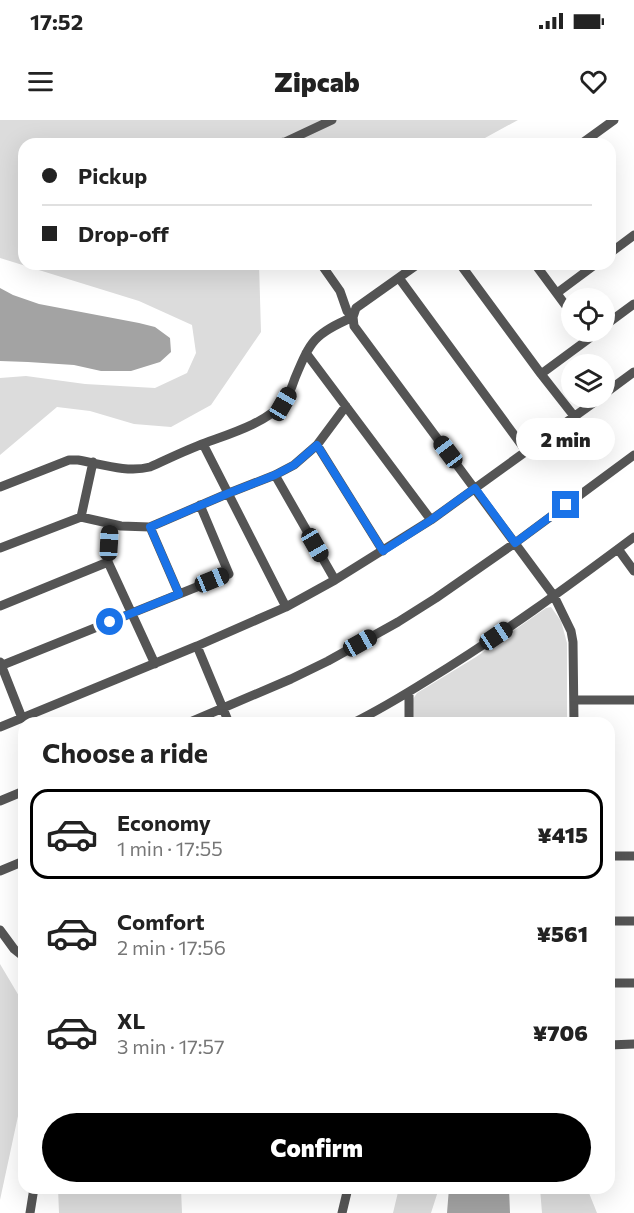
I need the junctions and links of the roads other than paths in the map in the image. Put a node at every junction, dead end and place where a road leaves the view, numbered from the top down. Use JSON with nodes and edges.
{"nodes":[{"id":1,"x":332,"y":120,"type":"edge"},
{"id":2,"x":614,"y":120,"type":"edge"},
{"id":3,"x":294,"y":138,"type":"edge"},
{"id":4,"x":589,"y":138,"type":"edge"},
{"id":5,"x":634,"y":235,"type":"edge"},
{"id":6,"x":616,"y":248,"type":"edge"},
{"id":7,"x":325,"y":270,"type":"edge"},
{"id":8,"x":410,"y":270,"type":"edge"},
{"id":9,"x":464,"y":270,"type":"edge"},
{"id":10,"x":540,"y":270,"type":"edge"},
{"id":11,"x":588,"y":270,"type":"edge"},
{"id":12,"x":399,"y":278,"type":"junction"},
{"id":13,"x":557,"y":293,"type":"junction"},
{"id":14,"x":561,"y":299,"type":"edge"},
{"id":15,"x":634,"y":304,"type":"edge"},
{"id":16,"x":353,"y":317,"type":"junction"},
{"id":17,"x":615,"y":318,"type":"edge"},
{"id":18,"x":578,"y":342,"type":"edge"},
{"id":19,"x":306,"y":352,"type":"junction"},
{"id":20,"x":634,"y":372,"type":"edge"},
{"id":21,"x":541,"y":374,"type":"junction"},
{"id":22,"x":615,"y":386,"type":"edge"},
{"id":23,"x":346,"y":406,"type":"junction"},
{"id":24,"x":586,"y":408,"type":"edge"},
{"id":25,"x":574,"y":416,"type":"junction"},
{"id":26,"x":203,"y":444,"type":"junction"},
{"id":27,"x":317,"y":445,"type":"junction"},
{"id":28,"x":526,"y":451,"type":"junction"},
{"id":29,"x":634,"y":455,"type":"edge"},
{"id":30,"x":93,"y":462,"type":"junction"},
{"id":31,"x":275,"y":475,"type":"junction"},
{"id":32,"x":0,"y":487,"type":"edge"},
{"id":33,"x":475,"y":488,"type":"junction"},
{"id":34,"x":229,"y":493,"type":"junction"},
{"id":35,"x":200,"y":505,"type":"junction"},
{"id":36,"x":81,"y":517,"type":"junction"},
{"id":37,"x":431,"y":520,"type":"junction"},
{"id":38,"x":110,"y":524,"type":"junction"},
{"id":39,"x":150,"y":527,"type":"junction"},
{"id":40,"x":634,"y":537,"type":"edge"},
{"id":41,"x":515,"y":543,"type":"junction"},
{"id":42,"x":0,"y":548,"type":"edge"},
{"id":43,"x":618,"y":549,"type":"junction"},
{"id":44,"x":383,"y":551,"type":"junction"},
{"id":45,"x":108,"y":562,"type":"junction"},
{"id":46,"x":634,"y":571,"type":"edge"},
{"id":47,"x":335,"y":580,"type":"junction"},
{"id":48,"x":179,"y":594,"type":"junction"},
{"id":49,"x":554,"y":596,"type":"junction"},
{"id":50,"x":0,"y":606,"type":"edge"},
{"id":51,"x":286,"y":607,"type":"junction"},
{"id":52,"x":131,"y":613,"type":"junction"},
{"id":53,"x":197,"y":646,"type":"junction"},
{"id":54,"x":155,"y":664,"type":"junction"},
{"id":55,"x":0,"y":665,"type":"edge"},
{"id":56,"x":409,"y":692,"type":"junction"},
{"id":57,"x":574,"y":700,"type":"junction"},
{"id":58,"x":634,"y":700,"type":"edge"},
{"id":59,"x":223,"y":709,"type":"junction"},
{"id":60,"x":22,"y":717,"type":"edge"},
{"id":61,"x":24,"y":717,"type":"edge"},
{"id":62,"x":203,"y":717,"type":"edge"},
{"id":63,"x":226,"y":717,"type":"edge"},
{"id":64,"x":365,"y":717,"type":"edge"},
{"id":65,"x":410,"y":717,"type":"edge"},
{"id":66,"x":574,"y":717,"type":"edge"},
{"id":67,"x":18,"y":720,"type":"edge"},
{"id":68,"x":0,"y":727,"type":"edge"},
{"id":69,"x":18,"y":794,"type":"edge"},
{"id":70,"x":0,"y":801,"type":"edge"},
{"id":71,"x":615,"y":856,"type":"edge"},
{"id":72,"x":634,"y":856,"type":"edge"},
{"id":73,"x":18,"y":864,"type":"edge"},
{"id":74,"x":0,"y":871,"type":"edge"},
{"id":75,"x":615,"y":921,"type":"edge"},
{"id":76,"x":634,"y":921,"type":"edge"},
{"id":77,"x":0,"y":930,"type":"edge"},
{"id":78,"x":18,"y":952,"type":"edge"},
{"id":79,"x":615,"y":983,"type":"edge"},
{"id":80,"x":634,"y":983,"type":"edge"},
{"id":81,"x":634,"y":1044,"type":"edge"},
{"id":82,"x":615,"y":1045,"type":"edge"},
{"id":83,"x":32,"y":1194,"type":"edge"},
{"id":84,"x":347,"y":1194,"type":"edge"},
{"id":85,"x":30,"y":1213,"type":"edge"},
{"id":86,"x":342,"y":1213,"type":"edge"}],
"edges":[{"from":1,"to":3,"type":"street"},
{"from":2,"to":4,"type":"street"},
{"from":5,"to":6,"type":"street"},
{"from":7,"to":16,"type":"street"},
{"from":8,"to":12,"type":"street"},
{"from":9,"to":21,"type":"street"},
{"from":10,"to":13,"type":"street"},
{"from":11,"to":13,"type":"street"},
{"from":12,"to":16,"type":"street"},
{"from":12,"to":28,"type":"street"},
{"from":13,"to":14,"type":"street"},
{"from":15,"to":17,"type":"street"},
{"from":16,"to":19,"type":"street"},
{"from":16,"to":33,"type":"street"},
{"from":18,"to":21,"type":"street"},
{"from":19,"to":23,"type":"street"},
{"from":19,"to":26,"type":"street"},
{"from":20,"to":22,"type":"street"},
{"from":21,"to":25,"type":"street"},
{"from":23,"to":27,"type":"street"},
{"from":23,"to":37,"type":"street"},
{"from":24,"to":25,"type":"street"},
{"from":25,"to":28,"type":"street"},
{"from":26,"to":30,"type":"street"},
{"from":26,"to":34,"type":"street"},
{"from":27,"to":31,"type":"street"},
{"from":27,"to":44,"type":"street"},
{"from":28,"to":33,"type":"street"},
{"from":29,"to":41,"type":"street"},
{"from":30,"to":32,"type":"street"},
{"from":30,"to":36,"type":"street"},
{"from":31,"to":34,"type":"street"},
{"from":31,"to":47,"type":"street"},
{"from":33,"to":37,"type":"street"},
{"from":33,"to":41,"type":"street"},
{"from":34,"to":35,"type":"street"},
{"from":34,"to":51,"type":"street"},
{"from":35,"to":39,"type":"street"},
{"from":35,"to":48,"type":"street"},
{"from":36,"to":38,"type":"street"},
{"from":36,"to":42,"type":"street"},
{"from":37,"to":44,"type":"street"},
{"from":38,"to":39,"type":"street"},
{"from":38,"to":45,"type":"street"},
{"from":39,"to":48,"type":"street"},
{"from":40,"to":43,"type":"street"},
{"from":41,"to":49,"type":"street"},
{"from":41,"to":59,"type":"street"},
{"from":43,"to":46,"type":"street"},
{"from":43,"to":49,"type":"street"},
{"from":44,"to":47,"type":"street"},
{"from":45,"to":50,"type":"street"},
{"from":45,"to":52,"type":"street"},
{"from":47,"to":51,"type":"street"},
{"from":48,"to":52,"type":"street"},
{"from":49,"to":56,"type":"street"},
{"from":49,"to":57,"type":"street"},
{"from":51,"to":53,"type":"street"},
{"from":52,"to":54,"type":"street"},
{"from":52,"to":55,"type":"street"},
{"from":53,"to":54,"type":"street"},
{"from":53,"to":59,"type":"street"},
{"from":54,"to":61,"type":"street"},
{"from":55,"to":60,"type":"street"},
{"from":56,"to":64,"type":"street"},
{"from":56,"to":65,"type":"street"},
{"from":57,"to":58,"type":"street"},
{"from":57,"to":66,"type":"street"},
{"from":59,"to":62,"type":"street"},
{"from":59,"to":63,"type":"street"},
{"from":67,"to":68,"type":"street"},
{"from":69,"to":70,"type":"street"},
{"from":71,"to":72,"type":"street"},
{"from":73,"to":74,"type":"street"},
{"from":75,"to":76,"type":"street"},
{"from":77,"to":78,"type":"street"},
{"from":79,"to":80,"type":"street"},
{"from":81,"to":82,"type":"street"},
{"from":83,"to":85,"type":"street"},
{"from":84,"to":86,"type":"street"}]}
